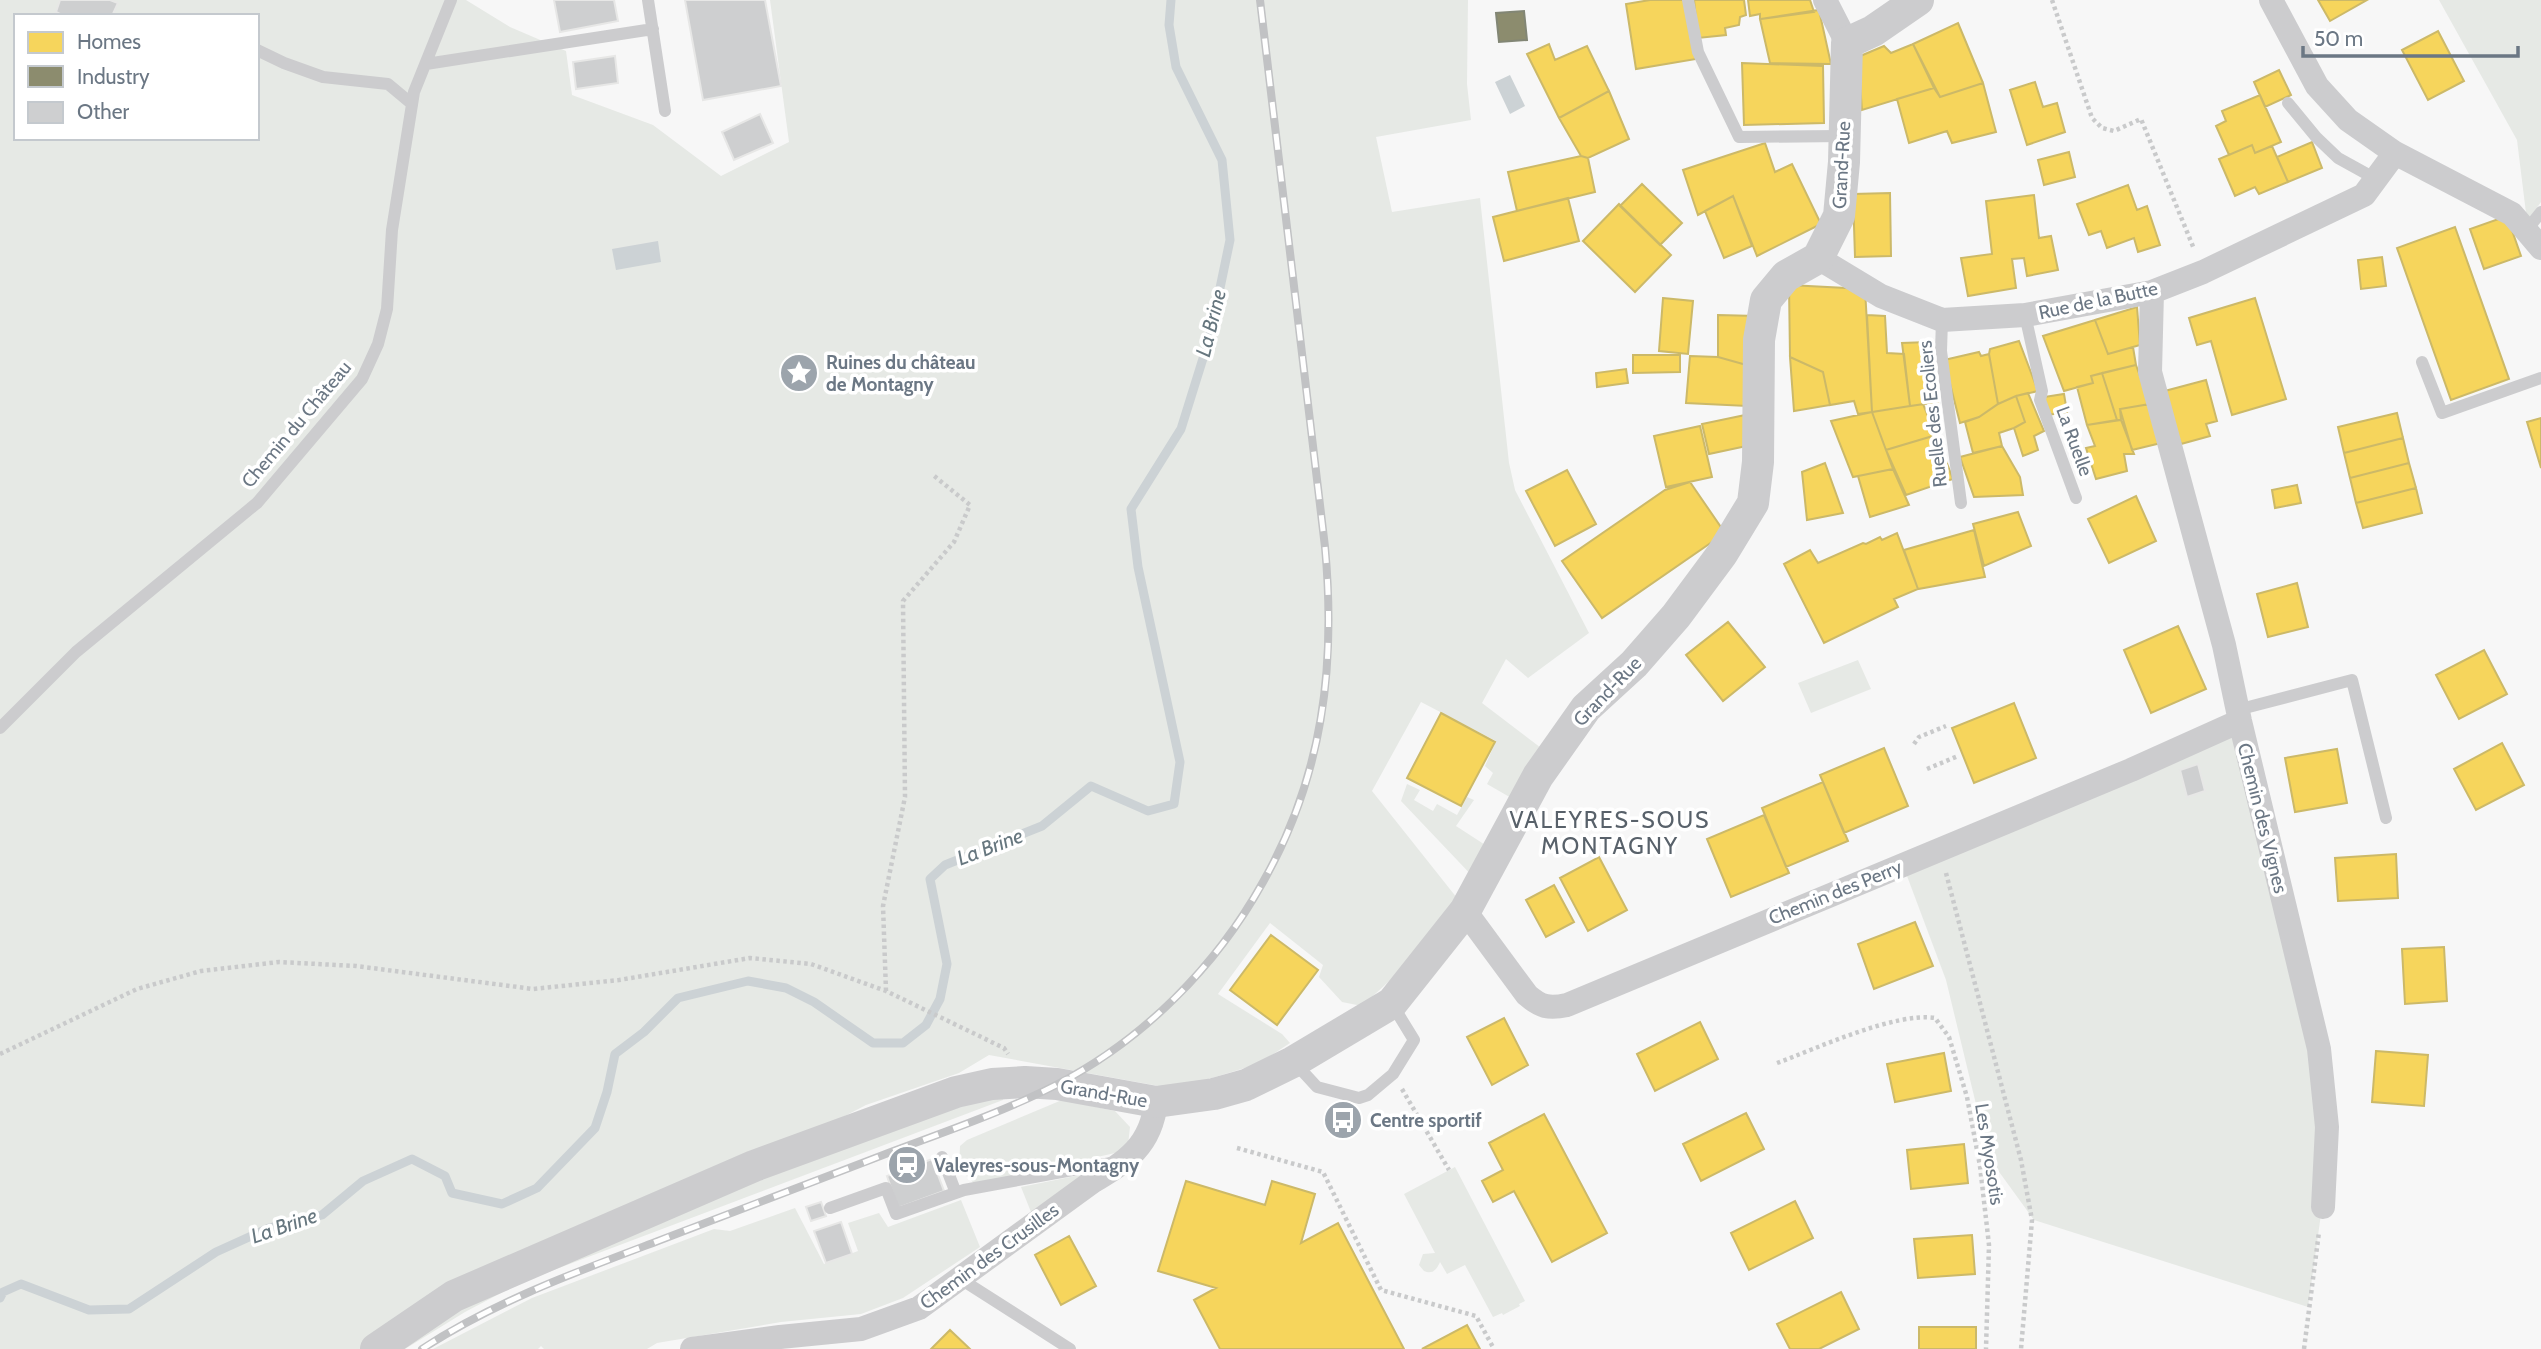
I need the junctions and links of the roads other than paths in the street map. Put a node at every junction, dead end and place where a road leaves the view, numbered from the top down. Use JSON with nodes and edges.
{"nodes":[{"id":1,"x":451,"y":0,"type":"edge"},
{"id":2,"x":648,"y":0,"type":"edge"},
{"id":3,"x":1688,"y":0,"type":"edge"},
{"id":4,"x":1825,"y":0,"type":"edge"},
{"id":5,"x":1918,"y":0,"type":"edge"},
{"id":6,"x":2271,"y":0,"type":"edge"},
{"id":7,"x":653,"y":29,"type":"junction"},
{"id":8,"x":1847,"y":43,"type":"junction"},
{"id":9,"x":259,"y":51,"type":"edge"},
{"id":10,"x":426,"y":64,"type":"junction"},
{"id":11,"x":2287,"y":103,"type":"dead end"},
{"id":12,"x":412,"y":104,"type":"junction"},
{"id":13,"x":665,"y":111,"type":"dead end"},
{"id":14,"x":1843,"y":136,"type":"junction"},
{"id":15,"x":2395,"y":153,"type":"junction"},
{"id":16,"x":2376,"y":179,"type":"junction"},
{"id":17,"x":2536,"y":230,"type":"edge"},
{"id":18,"x":1818,"y":258,"type":"junction"},
{"id":19,"x":2152,"y":292,"type":"junction"},
{"id":20,"x":2025,"y":315,"type":"junction"},
{"id":21,"x":1942,"y":320,"type":"junction"},
{"id":22,"x":2422,"y":362,"type":"dead end"},
{"id":23,"x":2541,"y":378,"type":"edge"},
{"id":24,"x":2076,"y":498,"type":"dead end"},
{"id":25,"x":1961,"y":503,"type":"dead end"},
{"id":26,"x":2238,"y":715,"type":"junction"},
{"id":27,"x":0,"y":728,"type":"edge"},
{"id":28,"x":2386,"y":818,"type":"dead end"},
{"id":29,"x":1465,"y":911,"type":"junction"},
{"id":30,"x":1392,"y":1003,"type":"junction"},
{"id":31,"x":1293,"y":1062,"type":"junction"},
{"id":32,"x":1156,"y":1102,"type":"junction"},
{"id":33,"x":942,"y":1157,"type":"dead end"},
{"id":34,"x":1121,"y":1165,"type":"junction"},
{"id":35,"x":956,"y":1193,"type":"junction"},
{"id":36,"x":2323,"y":1207,"type":"road end"},
{"id":37,"x":830,"y":1209,"type":"dead end"},
{"id":38,"x":959,"y":1278,"type":"junction"},
{"id":39,"x":376,"y":1349,"type":"edge"},
{"id":40,"x":692,"y":1349,"type":"edge"},
{"id":41,"x":1070,"y":1349,"type":"edge"}],
"edges":[{"from":1,"to":10,"type":"lane","name":"Chemin du Château"},
{"from":2,"to":7,"type":"lane"},
{"from":3,"to":14,"type":"lane"},
{"from":4,"to":8,"type":"street"},
{"from":5,"to":8,"type":"street"},
{"from":6,"to":15,"type":"street"},
{"from":7,"to":10,"type":"lane"},
{"from":7,"to":13,"type":"lane"},
{"from":8,"to":14,"type":"street","name":"Grand-Rue"},
{"from":9,"to":12,"type":"lane"},
{"from":10,"to":12,"type":"lane","name":"Chemin du Château"},
{"from":11,"to":16,"type":"lane"},
{"from":12,"to":27,"type":"lane","name":"Chemin du Château"},
{"from":14,"to":18,"type":"street","name":"Grand-Rue"},
{"from":15,"to":16,"type":"street","name":"Rue de la Butte"},
{"from":15,"to":17,"type":"street"},
{"from":16,"to":19,"type":"street","name":"Rue de la Butte"},
{"from":18,"to":21,"type":"street","name":"Rue de la Butte"},
{"from":18,"to":29,"type":"street","name":"Grand-Rue"},
{"from":19,"to":20,"type":"street","name":"Rue de la Butte"},
{"from":19,"to":26,"type":"street","name":"Chemin des Vignes"},
{"from":20,"to":21,"type":"street","name":"Rue de la Butte"},
{"from":20,"to":24,"type":"lane","name":"La Ruelle"},
{"from":21,"to":25,"type":"lane","name":"Ruelle des Ecoliers"},
{"from":22,"to":23,"type":"lane"},
{"from":26,"to":28,"type":"lane"},
{"from":26,"to":29,"type":"street","name":"Chemin des Perry"},
{"from":26,"to":36,"type":"street","name":"Chemin des Vignes"},
{"from":29,"to":30,"type":"street","name":"Grand-Rue"},
{"from":30,"to":31,"type":"street","name":"Grand-Rue"},
{"from":30,"to":31,"type":"lane"},
{"from":31,"to":32,"type":"street","name":"Grand-Rue"},
{"from":32,"to":34,"type":"street","name":"Chemin des Crusilles"},
{"from":32,"to":39,"type":"street","name":"Grand-Rue"},
{"from":33,"to":35,"type":"lane"},
{"from":34,"to":35,"type":"lane"},
{"from":34,"to":38,"type":"street","name":"Chemin des Crusilles"},
{"from":35,"to":37,"type":"lane"},
{"from":38,"to":40,"type":"street","name":"Chemin des Crusilles"},
{"from":38,"to":41,"type":"lane"}]}
